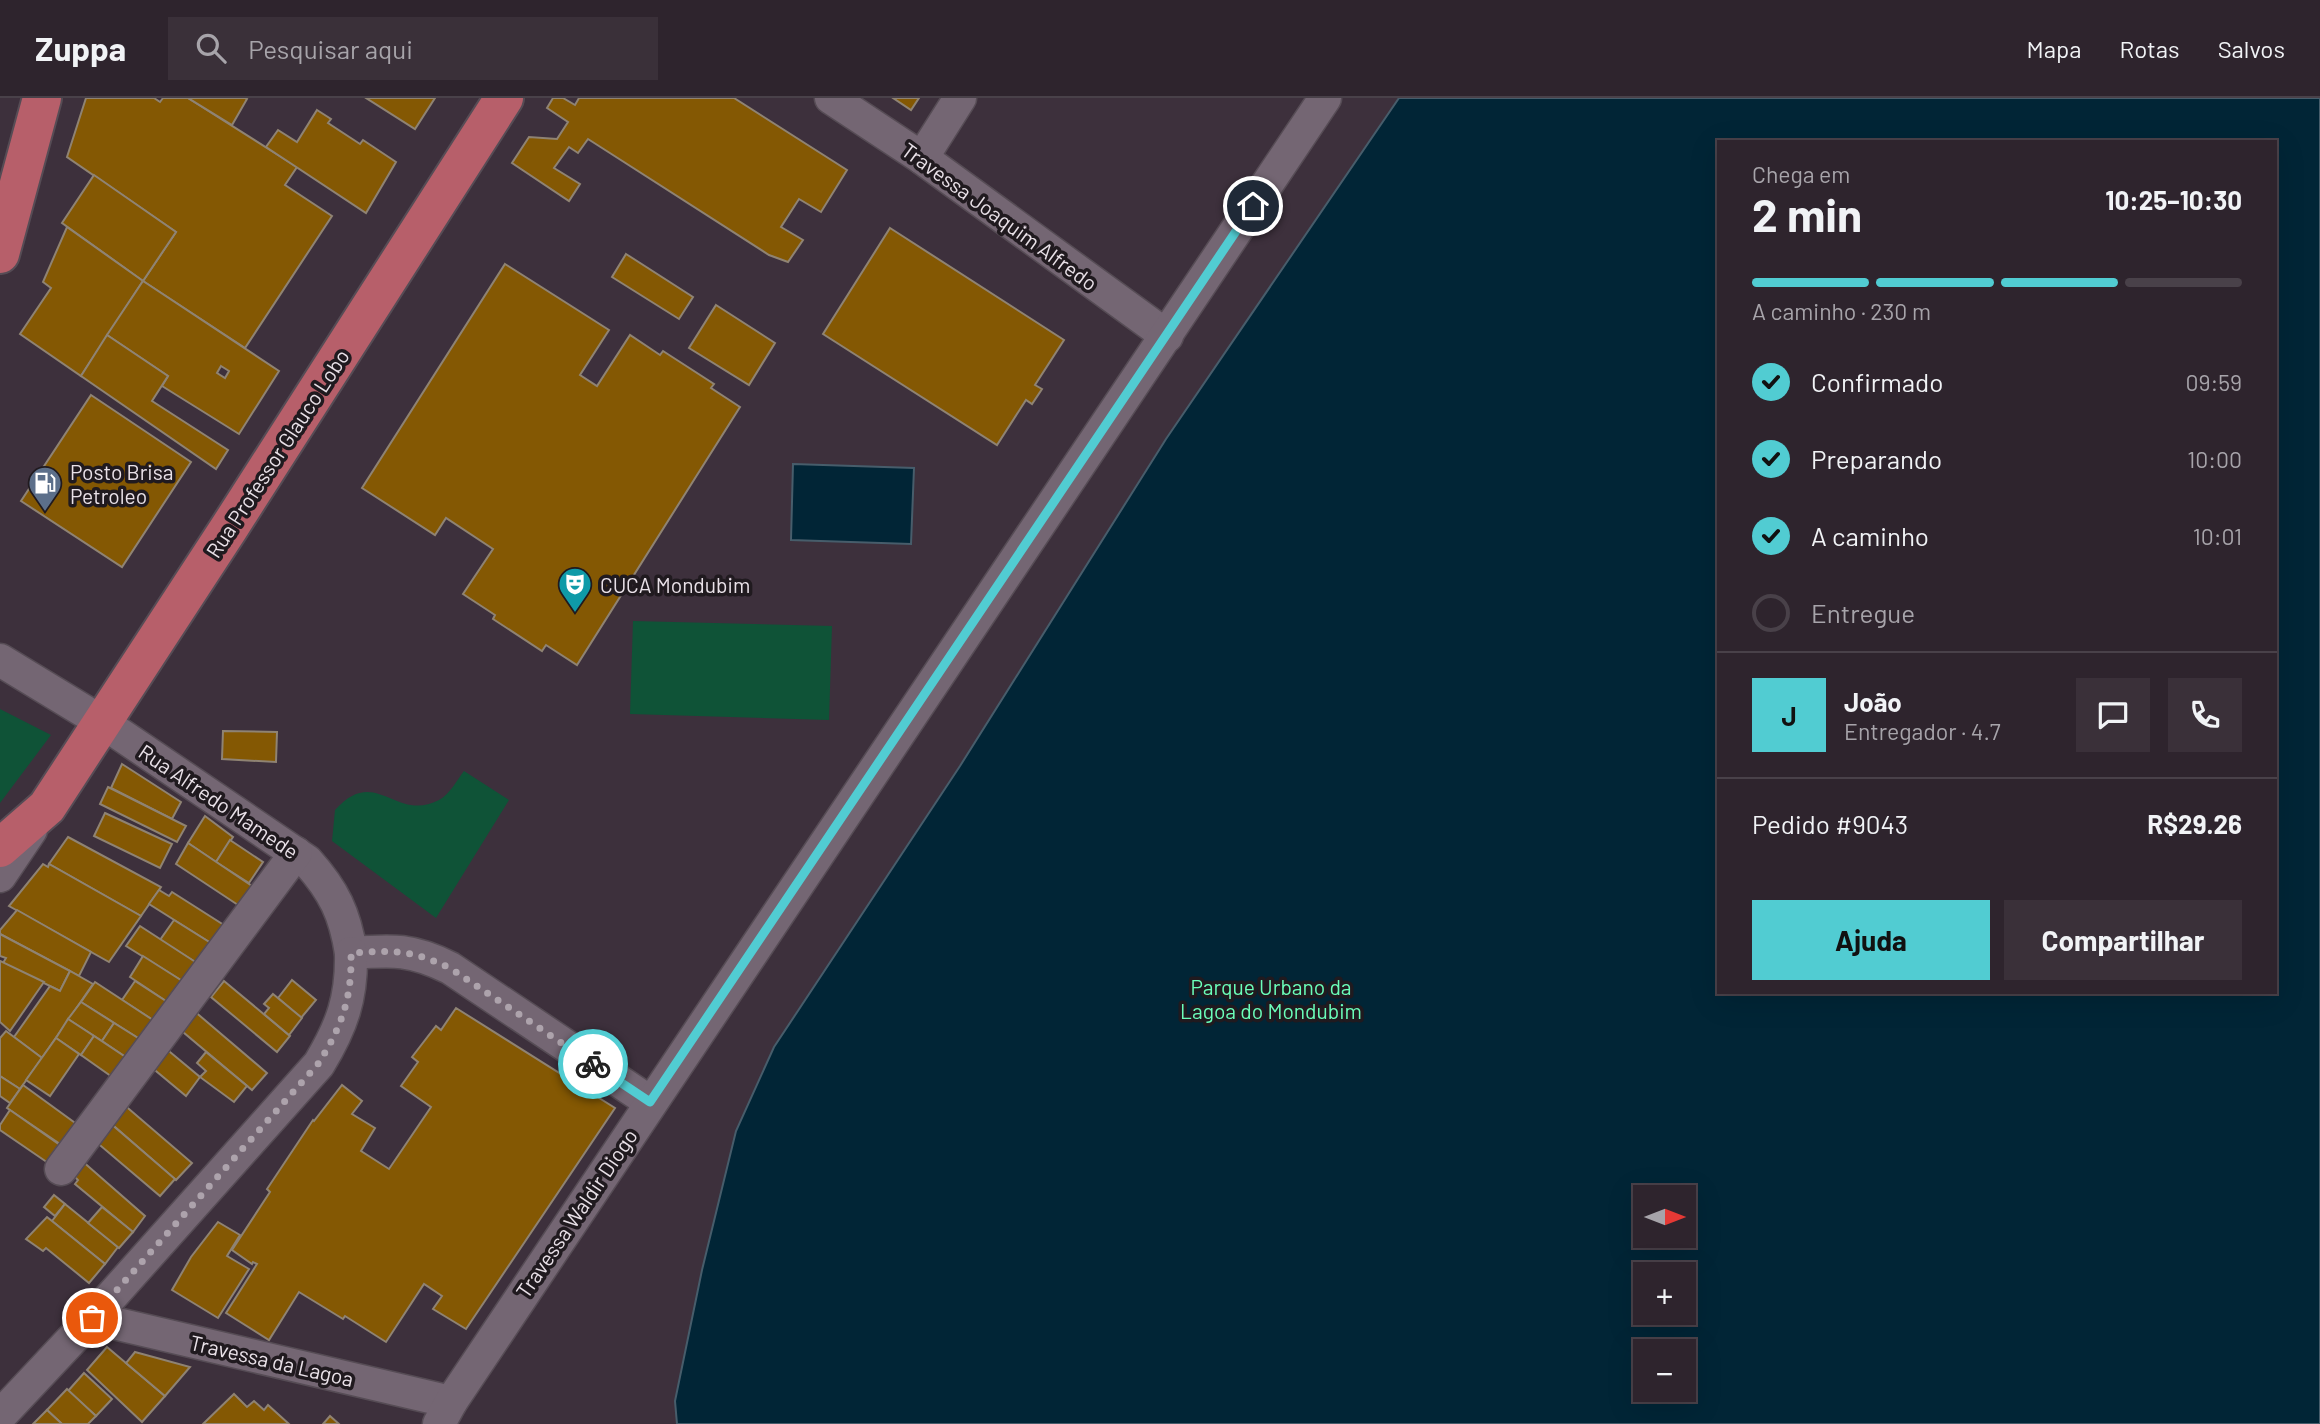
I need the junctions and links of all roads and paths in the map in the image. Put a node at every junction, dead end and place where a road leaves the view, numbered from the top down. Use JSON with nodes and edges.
{"nodes":[{"id":1,"x":42,"y":98,"type":"edge"},
{"id":2,"x":504,"y":98,"type":"edge"},
{"id":3,"x":831,"y":98,"type":"edge"},
{"id":4,"x":960,"y":98,"type":"edge"},
{"id":5,"x":1325,"y":98,"type":"edge"},
{"id":6,"x":922,"y":158,"type":"junction"},
{"id":7,"x":0,"y":254,"type":"edge"},
{"id":8,"x":1167,"y":336,"type":"junction"},
{"id":9,"x":0,"y":660,"type":"edge"},
{"id":10,"x":102,"y":722,"type":"junction"},
{"id":11,"x":47,"y":807,"type":"junction"},
{"id":12,"x":0,"y":848,"type":"edge"},
{"id":13,"x":296,"y":853,"type":"junction"},
{"id":14,"x":0,"y":876,"type":"edge"},
{"id":15,"x":351,"y":953,"type":"junction"},
{"id":16,"x":650,"y":1102,"type":"junction"},
{"id":17,"x":61,"y":1169,"type":"dead end"},
{"id":18,"x":92,"y":1318,"type":"junction"},
{"id":19,"x":445,"y":1413,"type":"edge"},
{"id":20,"x":0,"y":1416,"type":"edge"}],
"edges":[{"from":1,"to":7,"type":"main road"},
{"from":2,"to":10,"type":"main road","name":"Rua Professor Glauco Lobo"},
{"from":3,"to":6,"type":"street","name":"Travessa Joaquim Alfredo"},
{"from":4,"to":6,"type":"street"},
{"from":5,"to":8,"type":"street","name":"Travessa Waldir Diogo"},
{"from":6,"to":8,"type":"street","name":"Travessa Joaquim Alfredo"},
{"from":8,"to":16,"type":"street","name":"Travessa Waldir Diogo"},
{"from":9,"to":10,"type":"street","name":"Rua Alfredo Mamede"},
{"from":10,"to":11,"type":"main road","name":"Rua Professor Glauco Lobo"},
{"from":10,"to":13,"type":"street","name":"Rua Alfredo Mamede"},
{"from":11,"to":12,"type":"main road","name":"Rua Professor Glauco Lobo"},
{"from":11,"to":14,"type":"street","name":"Rua Professor Glauco Lobo"},
{"from":13,"to":15,"type":"street","name":"Rua Alfredo Mamede"},
{"from":13,"to":17,"type":"street"},
{"from":15,"to":16,"type":"street"},
{"from":15,"to":18,"type":"street","name":"Rua Alfredo Mamede"},
{"from":16,"to":19,"type":"street","name":"Travessa Waldir Diogo"},
{"from":18,"to":19,"type":"street","name":"Travessa da Lagoa"},
{"from":18,"to":20,"type":"street","name":"Rua Alfredo Mamede"}]}
